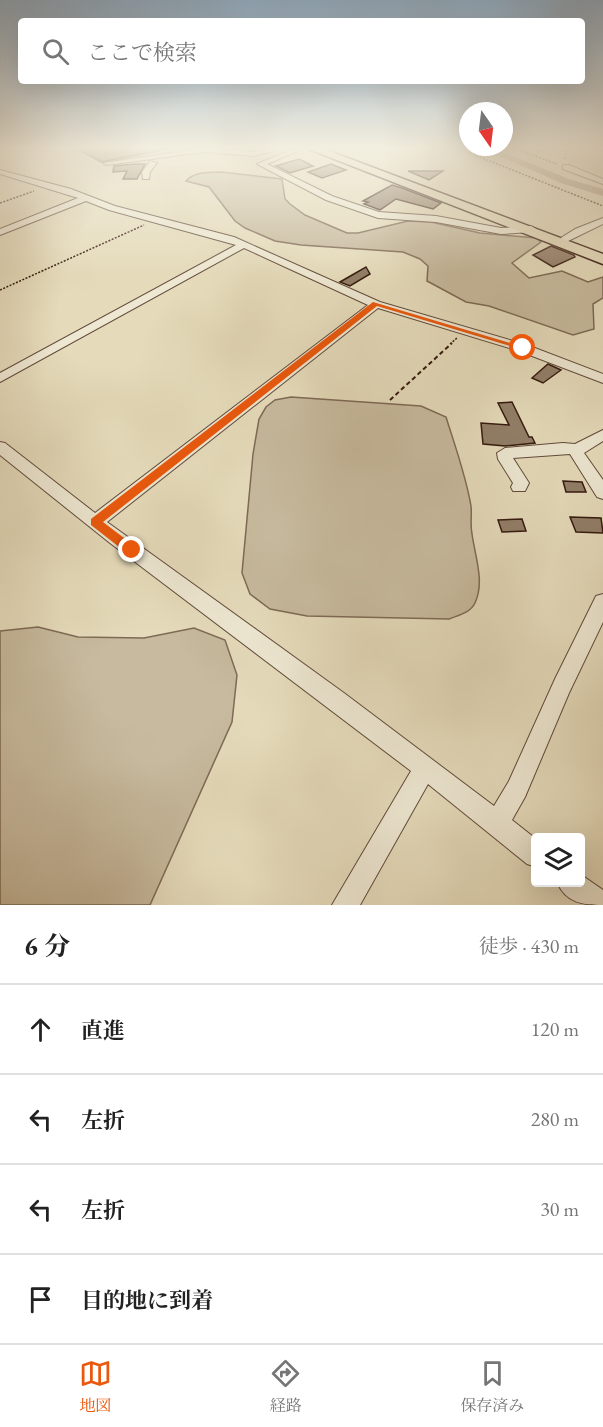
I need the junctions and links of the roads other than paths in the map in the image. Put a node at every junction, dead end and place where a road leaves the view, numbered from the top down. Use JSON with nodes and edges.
{"nodes":[{"id":1,"x":61,"y":190,"type":"edge"},
{"id":2,"x":314,"y":190,"type":"edge"},
{"id":3,"x":427,"y":190,"type":"edge"},
{"id":4,"x":86,"y":198,"type":"junction"},
{"id":5,"x":603,"y":221,"type":"edge"},
{"id":6,"x":531,"y":229,"type":"junction"},
{"id":7,"x":0,"y":232,"type":"edge"},
{"id":8,"x":561,"y":241,"type":"junction"},
{"id":9,"x":244,"y":244,"type":"junction"},
{"id":10,"x":603,"y":259,"type":"edge"},
{"id":11,"x":376,"y":304,"type":"junction"},
{"id":12,"x":0,"y":378,"type":"edge"},
{"id":13,"x":603,"y":379,"type":"edge"},
{"id":14,"x":603,"y":435,"type":"edge"},
{"id":15,"x":0,"y":447,"type":"edge"},
{"id":16,"x":577,"y":450,"type":"junction"},
{"id":17,"x":519,"y":487,"type":"dead end"},
{"id":18,"x":603,"y":493,"type":"edge"},
{"id":19,"x":95,"y":522,"type":"junction"},
{"id":20,"x":603,"y":602,"type":"edge"},
{"id":21,"x":425,"y":768,"type":"junction"},
{"id":22,"x":497,"y":823,"type":"junction"},
{"id":23,"x":531,"y":851,"type":"edge"},
{"id":24,"x":577,"y":887,"type":"edge"},
{"id":25,"x":345,"y":905,"type":"edge"},
{"id":26,"x":601,"y":905,"type":"edge"}],
"edges":[{"from":1,"to":4,"type":"street"},
{"from":2,"to":6,"type":"street"},
{"from":3,"to":6,"type":"highway"},
{"from":4,"to":7,"type":"street"},
{"from":4,"to":9,"type":"street"},
{"from":5,"to":8,"type":"street"},
{"from":6,"to":8,"type":"highway"},
{"from":8,"to":10,"type":"highway"},
{"from":9,"to":11,"type":"street"},
{"from":9,"to":12,"type":"street"},
{"from":11,"to":13,"type":"street"},
{"from":11,"to":19,"type":"street"},
{"from":14,"to":16,"type":"street"},
{"from":15,"to":19,"type":"street"},
{"from":16,"to":17,"type":"street"},
{"from":16,"to":18,"type":"street"},
{"from":19,"to":21,"type":"street"},
{"from":20,"to":22,"type":"street"},
{"from":21,"to":22,"type":"street"},
{"from":21,"to":25,"type":"street"},
{"from":22,"to":23,"type":"street"},
{"from":24,"to":26,"type":"street"}]}
